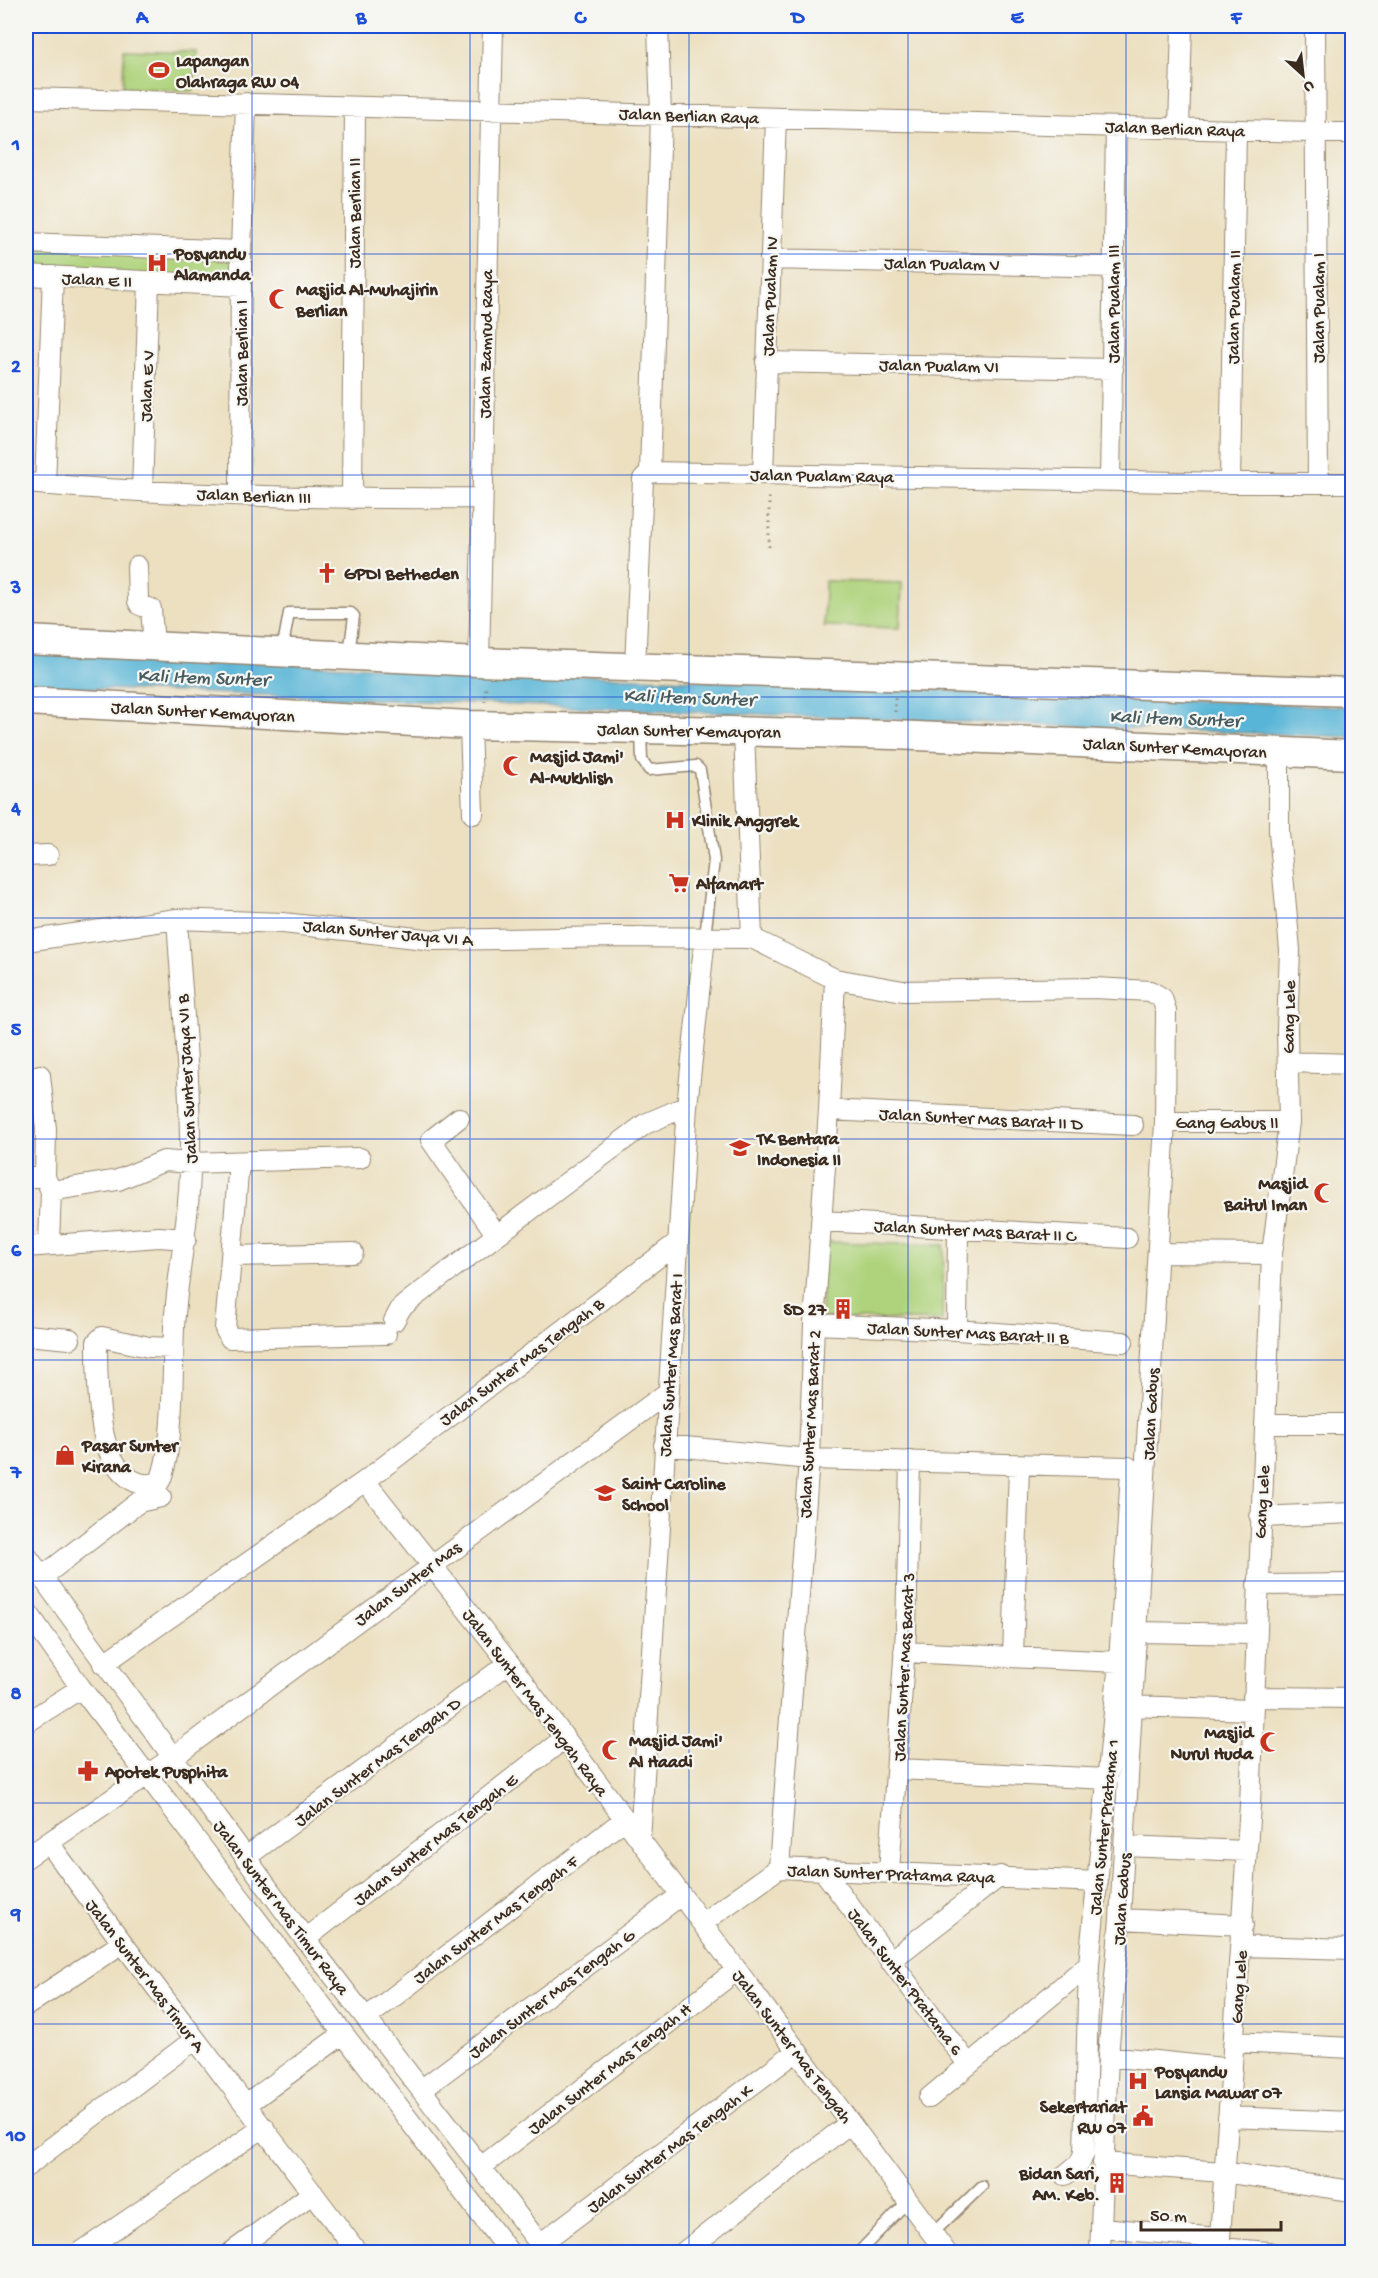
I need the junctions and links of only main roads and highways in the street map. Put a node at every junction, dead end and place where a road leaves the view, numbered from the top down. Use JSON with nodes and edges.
{"nodes":[{"id":1,"x":26,"y":640,"type":"edge"},
{"id":2,"x":1353,"y":692,"type":"edge"},
{"id":3,"x":26,"y":701,"type":"edge"},
{"id":4,"x":1353,"y":755,"type":"edge"}],
"edges":[{"from":1,"to":2,"type":"main road"},
{"from":3,"to":4,"type":"main road","name":"Jalan Sunter Kemayoran"}]}
